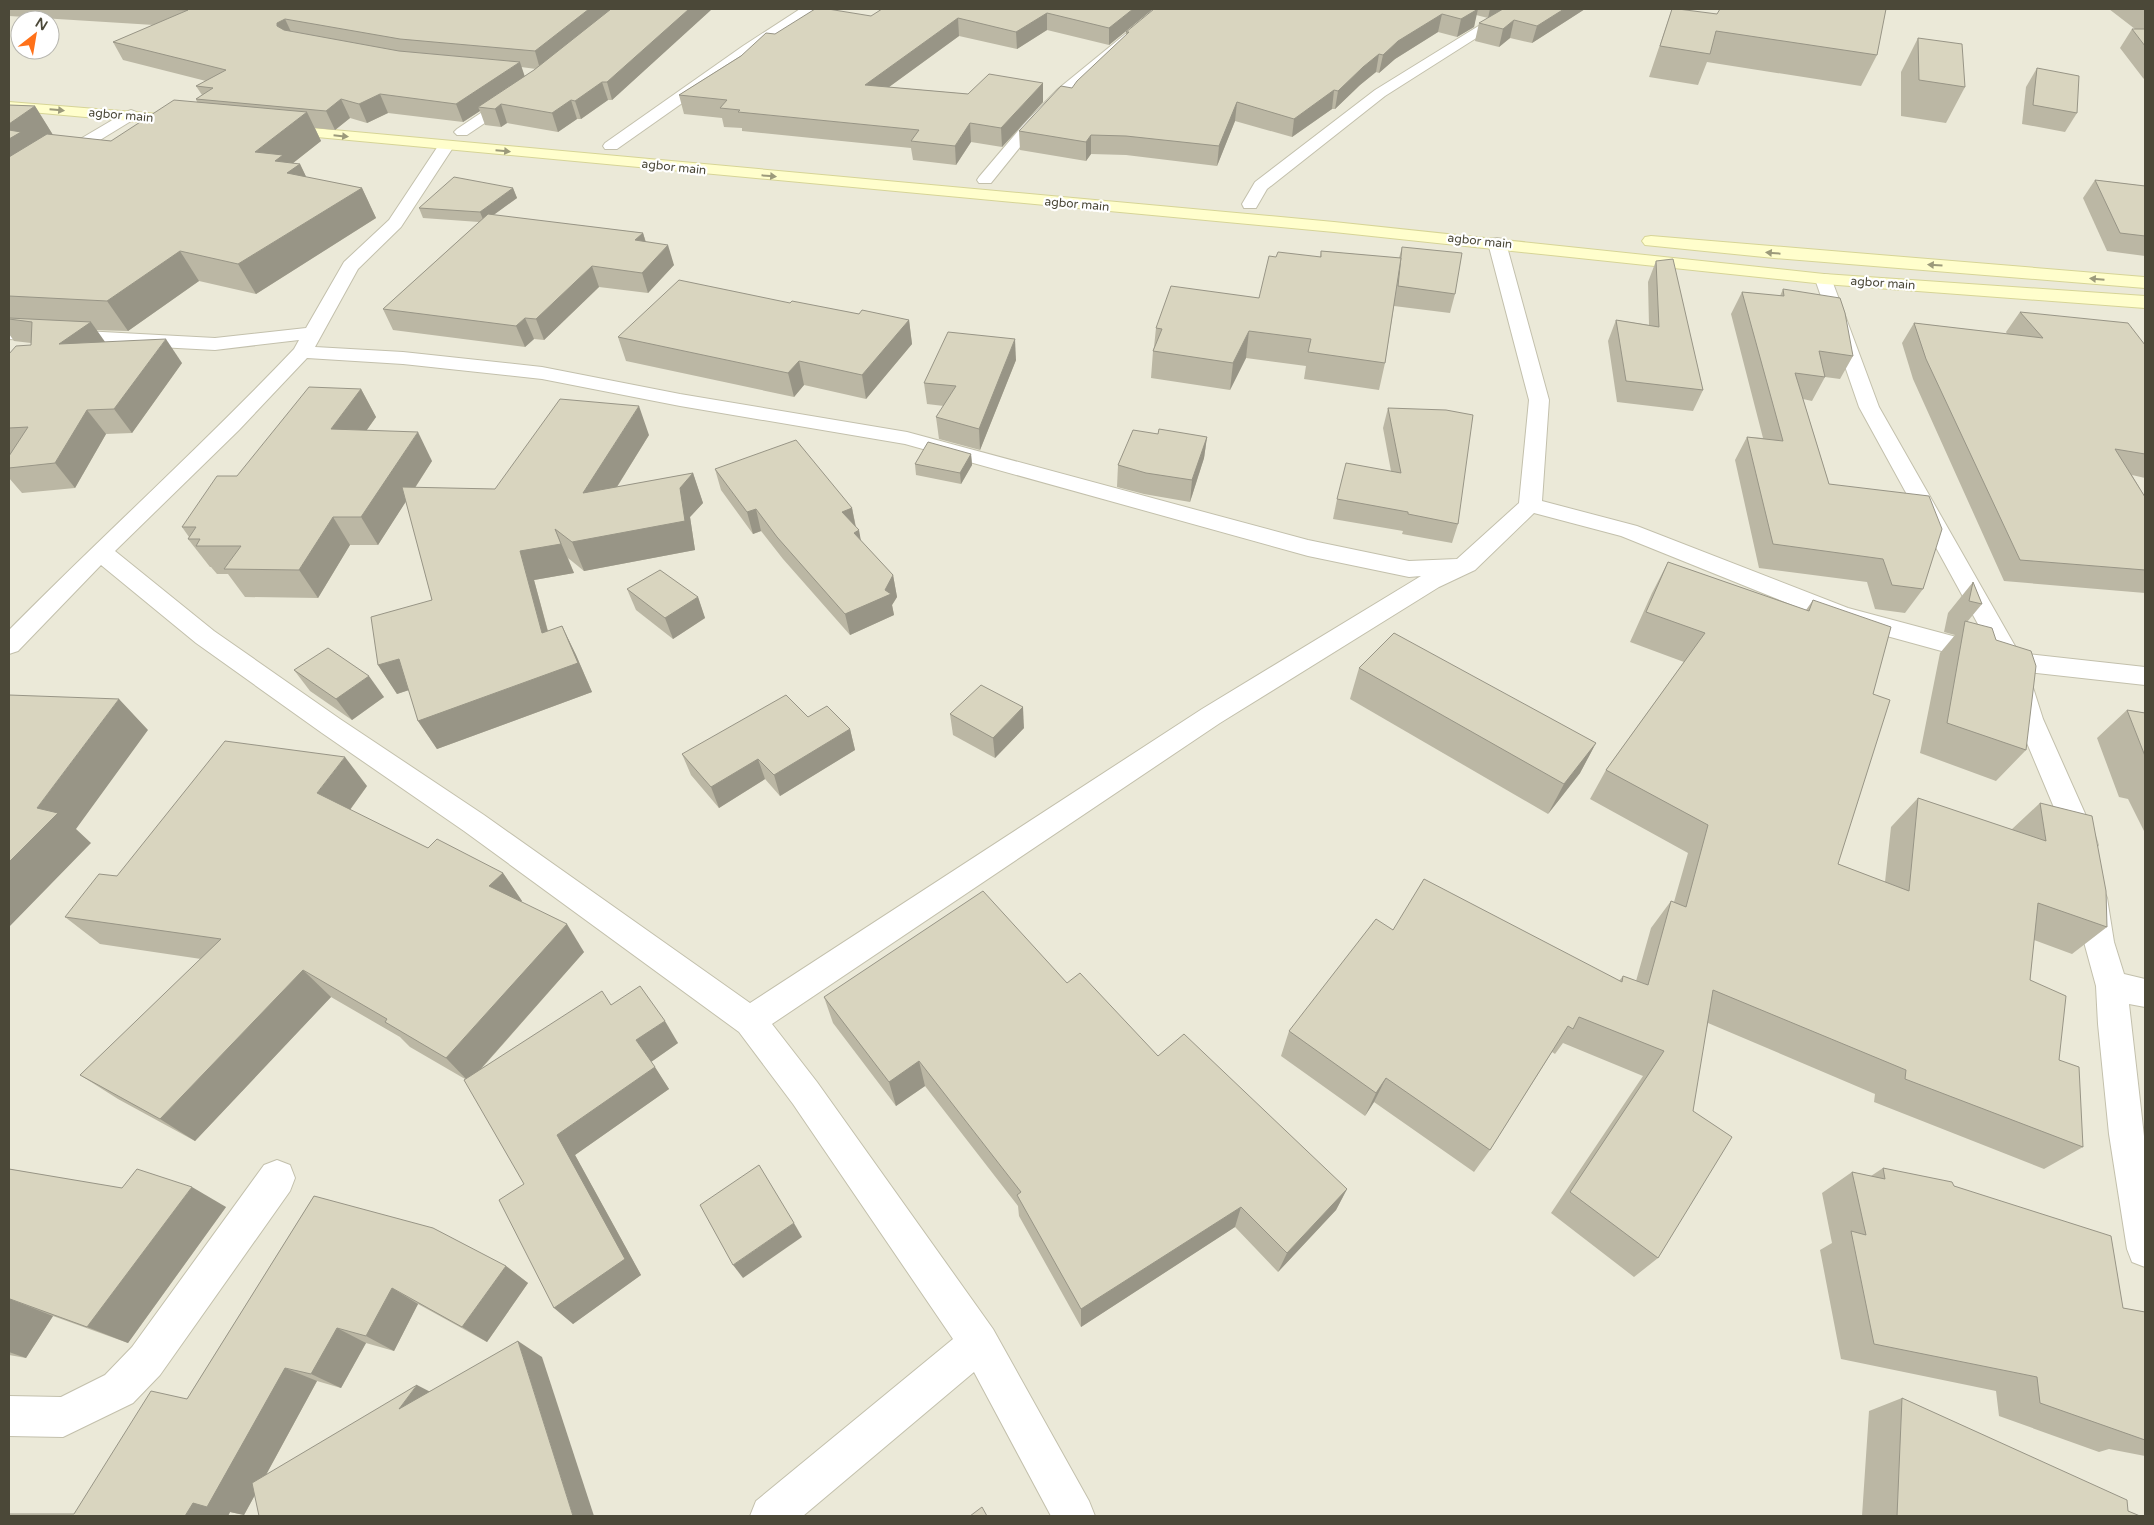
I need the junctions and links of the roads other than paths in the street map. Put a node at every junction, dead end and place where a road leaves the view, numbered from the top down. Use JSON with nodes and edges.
{"nodes":[{"id":1,"x":809,"y":9,"type":"edge"},
{"id":2,"x":1164,"y":9,"type":"edge"},
{"id":3,"x":1515,"y":9,"type":"edge"},
{"id":4,"x":1472,"y":19,"type":"edge"},
{"id":5,"x":1489,"y":24,"type":"junction"},
{"id":6,"x":526,"y":89,"type":"edge"},
{"id":7,"x":9,"y":91,"type":"edge"},
{"id":8,"x":88,"y":97,"type":"dead end"},
{"id":9,"x":131,"y":105,"type":"junction"},
{"id":10,"x":9,"y":106,"type":"edge"},
{"id":11,"x":274,"y":114,"type":"edge"},
{"id":12,"x":200,"y":122,"type":"edge"},
{"id":13,"x":258,"y":128,"type":"edge"},
{"id":14,"x":454,"y":139,"type":"junction"},
{"id":15,"x":611,"y":146,"type":"junction"},
{"id":16,"x":744,"y":158,"type":"junction"},
{"id":17,"x":730,"y":173,"type":"junction"},
{"id":18,"x":986,"y":180,"type":"junction"},
{"id":19,"x":9,"y":188,"type":"edge"},
{"id":20,"x":1250,"y":204,"type":"junction"},
{"id":21,"x":1300,"y":208,"type":"dead end"},
{"id":22,"x":1635,"y":240,"type":"dead end"},
{"id":23,"x":1497,"y":243,"type":"junction"},
{"id":24,"x":1824,"y":279,"type":"junction"},
{"id":25,"x":2145,"y":283,"type":"edge"},
{"id":26,"x":2145,"y":302,"type":"edge"},
{"id":27,"x":9,"y":333,"type":"edge"},
{"id":28,"x":313,"y":333,"type":"junction"},
{"id":29,"x":302,"y":352,"type":"junction"},
{"id":30,"x":1530,"y":505,"type":"junction"},
{"id":31,"x":100,"y":552,"type":"junction"},
{"id":32,"x":1467,"y":564,"type":"junction"},
{"id":33,"x":9,"y":645,"type":"edge"},
{"id":34,"x":2011,"y":661,"type":"junction"},
{"id":35,"x":2145,"y":676,"type":"edge"},
{"id":36,"x":2112,"y":986,"type":"junction"},
{"id":37,"x":2145,"y":993,"type":"edge"},
{"id":38,"x":750,"y":1021,"type":"junction"},
{"id":39,"x":277,"y":1178,"type":"dead end"},
{"id":40,"x":2145,"y":1249,"type":"edge"},
{"id":41,"x":979,"y":1343,"type":"junction"},
{"id":42,"x":9,"y":1416,"type":"edge"},
{"id":43,"x":771,"y":1516,"type":"edge"},
{"id":44,"x":1074,"y":1516,"type":"edge"}],
"edges":[{"from":1,"to":15,"type":"street"},
{"from":2,"to":18,"type":"street"},
{"from":3,"to":5,"type":"street"},
{"from":4,"to":5,"type":"street"},
{"from":5,"to":20,"type":"street"},
{"from":6,"to":14,"type":"street"},
{"from":7,"to":8,"type":"main road","name":"agbor main"},
{"from":10,"to":9,"type":"main road","name":"agbor main","one_way":true},
{"from":9,"to":12,"type":"main road","name":"agbor main"},
{"from":9,"to":19,"type":"street"},
{"from":11,"to":14,"type":"main road","name":"agbor main"},
{"from":13,"to":14,"type":"main road","name":"agbor main","one_way":true},
{"from":14,"to":15,"type":"main road","name":"agbor main"},
{"from":14,"to":17,"type":"main road","name":"agbor main","one_way":true},
{"from":14,"to":28,"type":"street"},
{"from":15,"to":16,"type":"main road","name":"agbor main"},
{"from":16,"to":17,"type":"main road"},
{"from":16,"to":18,"type":"main road","name":"agbor main"},
{"from":17,"to":23,"type":"main road","name":"agbor main","one_way":true},
{"from":18,"to":20,"type":"main road","name":"agbor main"},
{"from":20,"to":21,"type":"main road","name":"agbor main"},
{"from":25,"to":22,"type":"main road","name":"agbor main","one_way":true},
{"from":23,"to":24,"type":"main road","name":"agbor main"},
{"from":23,"to":30,"type":"street"},
{"from":24,"to":26,"type":"main road","name":"agbor main"},
{"from":24,"to":34,"type":"street"},
{"from":27,"to":28,"type":"street"},
{"from":28,"to":29,"type":"street"},
{"from":29,"to":31,"type":"street"},
{"from":29,"to":32,"type":"street"},
{"from":30,"to":32,"type":"street"},
{"from":30,"to":34,"type":"street"},
{"from":31,"to":33,"type":"street"},
{"from":31,"to":38,"type":"street"},
{"from":32,"to":38,"type":"street"},
{"from":34,"to":35,"type":"street"},
{"from":34,"to":36,"type":"street"},
{"from":36,"to":37,"type":"street"},
{"from":36,"to":40,"type":"street"},
{"from":38,"to":41,"type":"street"},
{"from":39,"to":42,"type":"street"},
{"from":41,"to":43,"type":"street"},
{"from":41,"to":44,"type":"street"}]}
